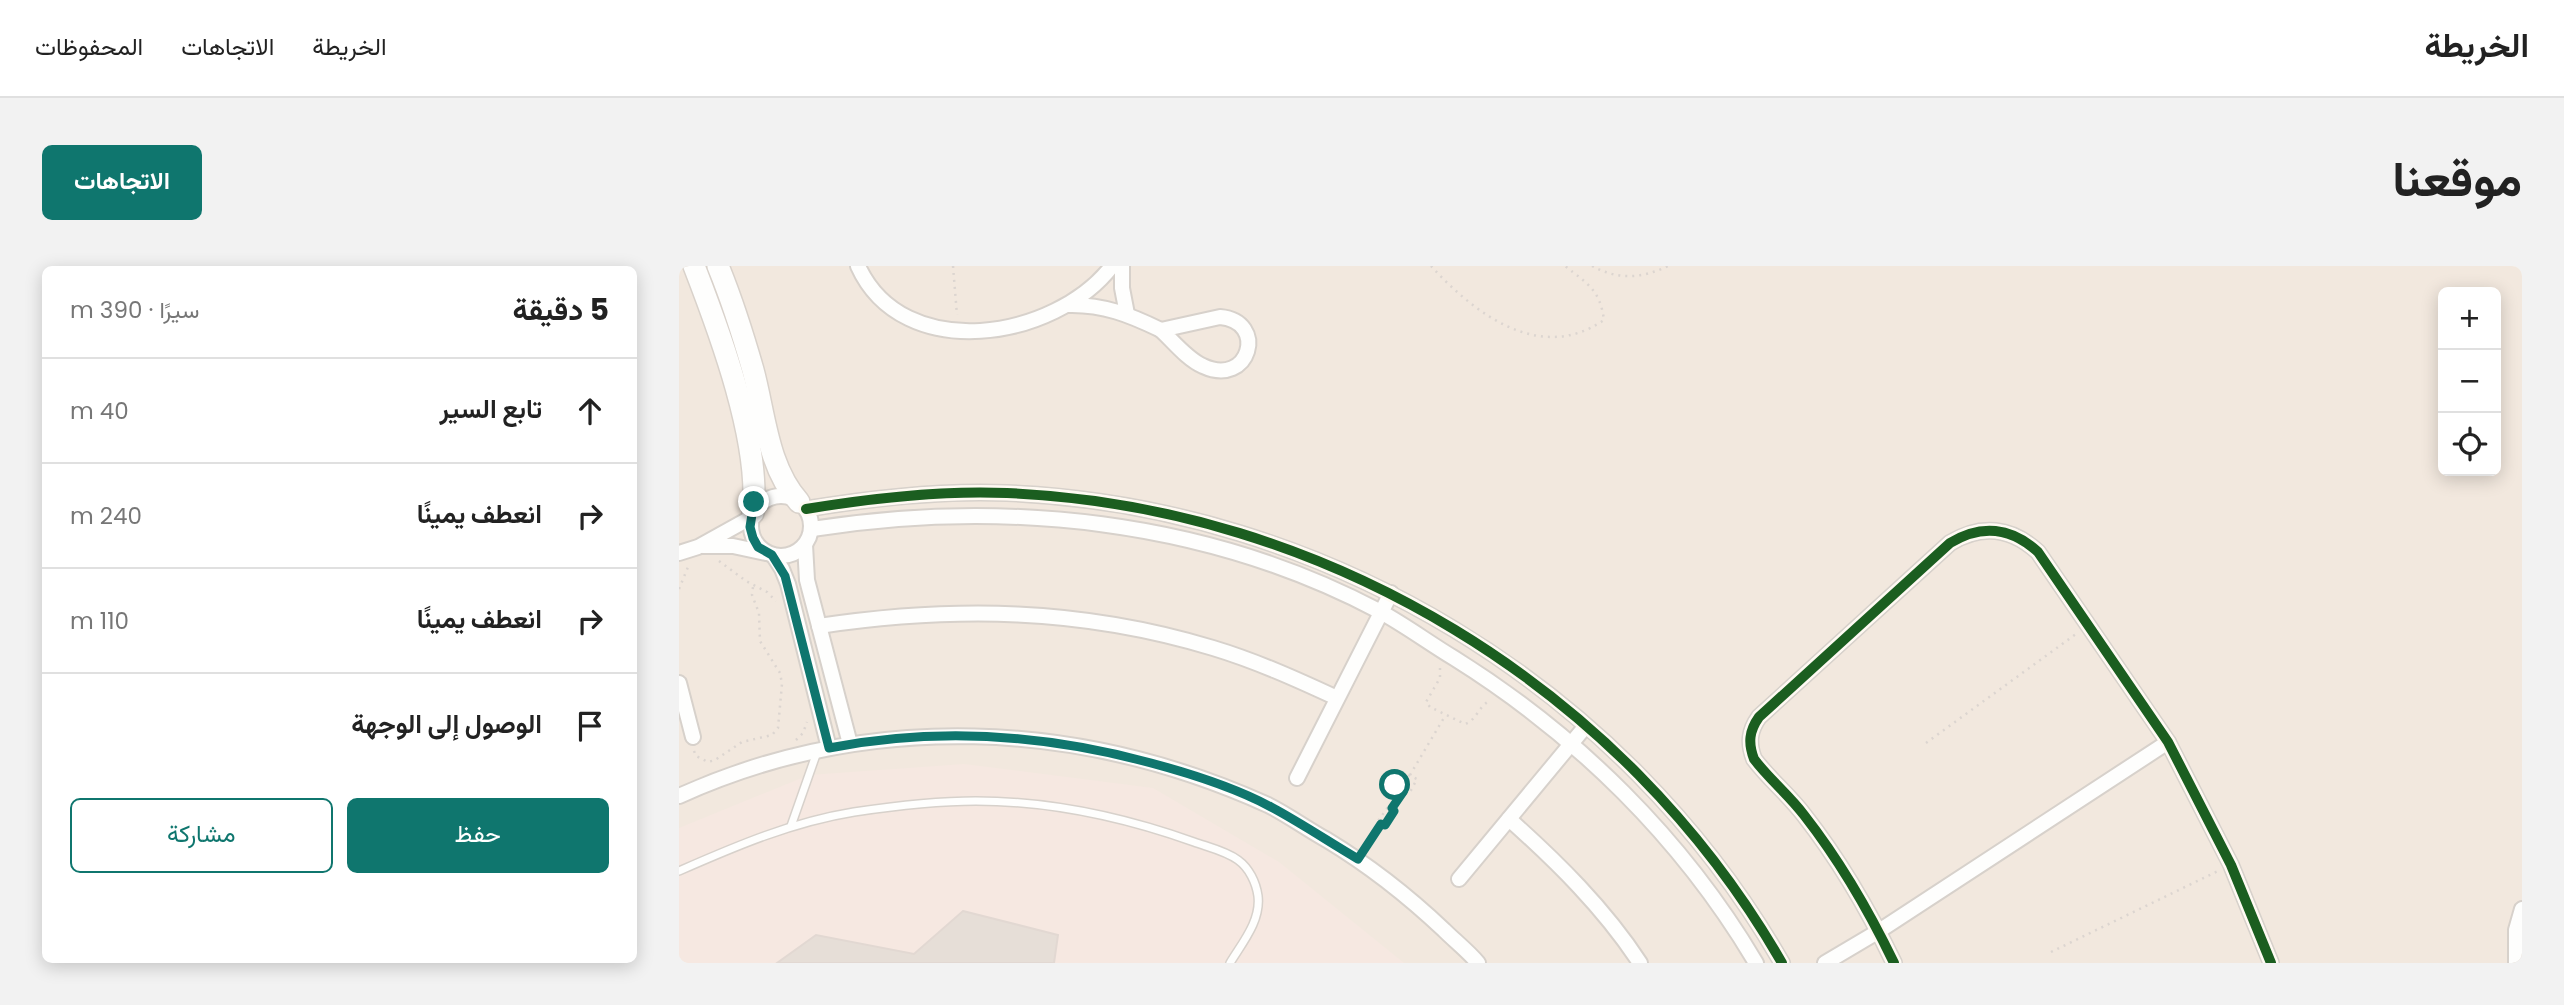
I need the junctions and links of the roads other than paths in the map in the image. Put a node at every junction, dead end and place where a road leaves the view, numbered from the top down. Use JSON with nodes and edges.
{"nodes":[{"id":1,"x":694,"y":266,"type":"edge"},
{"id":2,"x":718,"y":266,"type":"edge"},
{"id":3,"x":857,"y":266,"type":"edge"},
{"id":4,"x":1112,"y":266,"type":"edge"},
{"id":5,"x":1122,"y":266,"type":"edge"},
{"id":6,"x":1068,"y":305,"type":"junction"},
{"id":7,"x":1128,"y":314,"type":"junction"},
{"id":8,"x":1161,"y":330,"type":"junction"},
{"id":9,"x":803,"y":505,"type":"junction"},
{"id":10,"x":752,"y":515,"type":"junction"},
{"id":11,"x":811,"y":529,"type":"junction"},
{"id":12,"x":805,"y":545,"type":"junction"},
{"id":13,"x":698,"y":547,"type":"junction"},
{"id":14,"x":679,"y":553,"type":"edge"},
{"id":15,"x":770,"y":554,"type":"junction"},
{"id":16,"x":1391,"y":593,"type":"junction"},
{"id":17,"x":1380,"y":612,"type":"junction"},
{"id":18,"x":820,"y":626,"type":"junction"},
{"id":19,"x":679,"y":682,"type":"edge"},
{"id":20,"x":1337,"y":698,"type":"junction"},
{"id":21,"x":1585,"y":727,"type":"junction"},
{"id":22,"x":693,"y":737,"type":"road end"},
{"id":23,"x":2168,"y":742,"type":"junction"},
{"id":24,"x":850,"y":744,"type":"junction"},
{"id":25,"x":1571,"y":744,"type":"junction"},
{"id":26,"x":823,"y":750,"type":"junction"},
{"id":27,"x":1297,"y":778,"type":"dead end"},
{"id":28,"x":679,"y":796,"type":"edge"},
{"id":29,"x":1509,"y":818,"type":"junction"},
{"id":30,"x":791,"y":825,"type":"junction"},
{"id":31,"x":679,"y":872,"type":"edge"},
{"id":32,"x":1458,"y":879,"type":"dead end"},
{"id":33,"x":2522,"y":909,"type":"edge"},
{"id":34,"x":1879,"y":931,"type":"junction"},
{"id":35,"x":1230,"y":963,"type":"edge"},
{"id":36,"x":1478,"y":963,"type":"edge"},
{"id":37,"x":1640,"y":963,"type":"edge"},
{"id":38,"x":1756,"y":963,"type":"edge"},
{"id":39,"x":1782,"y":963,"type":"edge"},
{"id":40,"x":1825,"y":963,"type":"edge"},
{"id":41,"x":1894,"y":963,"type":"edge"},
{"id":42,"x":2271,"y":963,"type":"edge"},
{"id":43,"x":2516,"y":963,"type":"edge"}],
"edges":[{"from":1,"to":10,"type":"street"},
{"from":2,"to":9,"type":"street"},
{"from":3,"to":6,"type":"street"},
{"from":4,"to":6,"type":"street"},
{"from":5,"to":7,"type":"street"},
{"from":6,"to":7,"type":"street"},
{"from":7,"to":8,"type":"street"},
{"from":8,"to":8,"type":"street"},
{"from":9,"to":10,"type":"street"},
{"from":9,"to":11,"type":"street"},
{"from":9,"to":16,"type":"street"},
{"from":10,"to":13,"type":"street"},
{"from":10,"to":15,"type":"street"},
{"from":11,"to":12,"type":"street"},
{"from":11,"to":17,"type":"street"},
{"from":12,"to":15,"type":"street"},
{"from":12,"to":18,"type":"street"},
{"from":13,"to":14,"type":"street"},
{"from":13,"to":15,"type":"street"},
{"from":15,"to":26,"type":"street"},
{"from":16,"to":17,"type":"street"},
{"from":16,"to":21,"type":"street"},
{"from":17,"to":20,"type":"street"},
{"from":17,"to":25,"type":"street"},
{"from":18,"to":20,"type":"street"},
{"from":18,"to":24,"type":"street"},
{"from":19,"to":22,"type":"street"},
{"from":20,"to":27,"type":"street"},
{"from":21,"to":25,"type":"street"},
{"from":21,"to":39,"type":"street"},
{"from":23,"to":34,"type":"street"},
{"from":23,"to":34,"type":"street"},
{"from":23,"to":42,"type":"street"},
{"from":24,"to":26,"type":"street"},
{"from":24,"to":36,"type":"street"},
{"from":25,"to":29,"type":"street"},
{"from":25,"to":38,"type":"street"},
{"from":26,"to":28,"type":"street"},
{"from":26,"to":30,"type":"lane"},
{"from":29,"to":32,"type":"street"},
{"from":29,"to":37,"type":"street"},
{"from":30,"to":31,"type":"lane"},
{"from":30,"to":35,"type":"lane"},
{"from":33,"to":43,"type":"street"},
{"from":34,"to":40,"type":"street"},
{"from":34,"to":41,"type":"street"}]}
